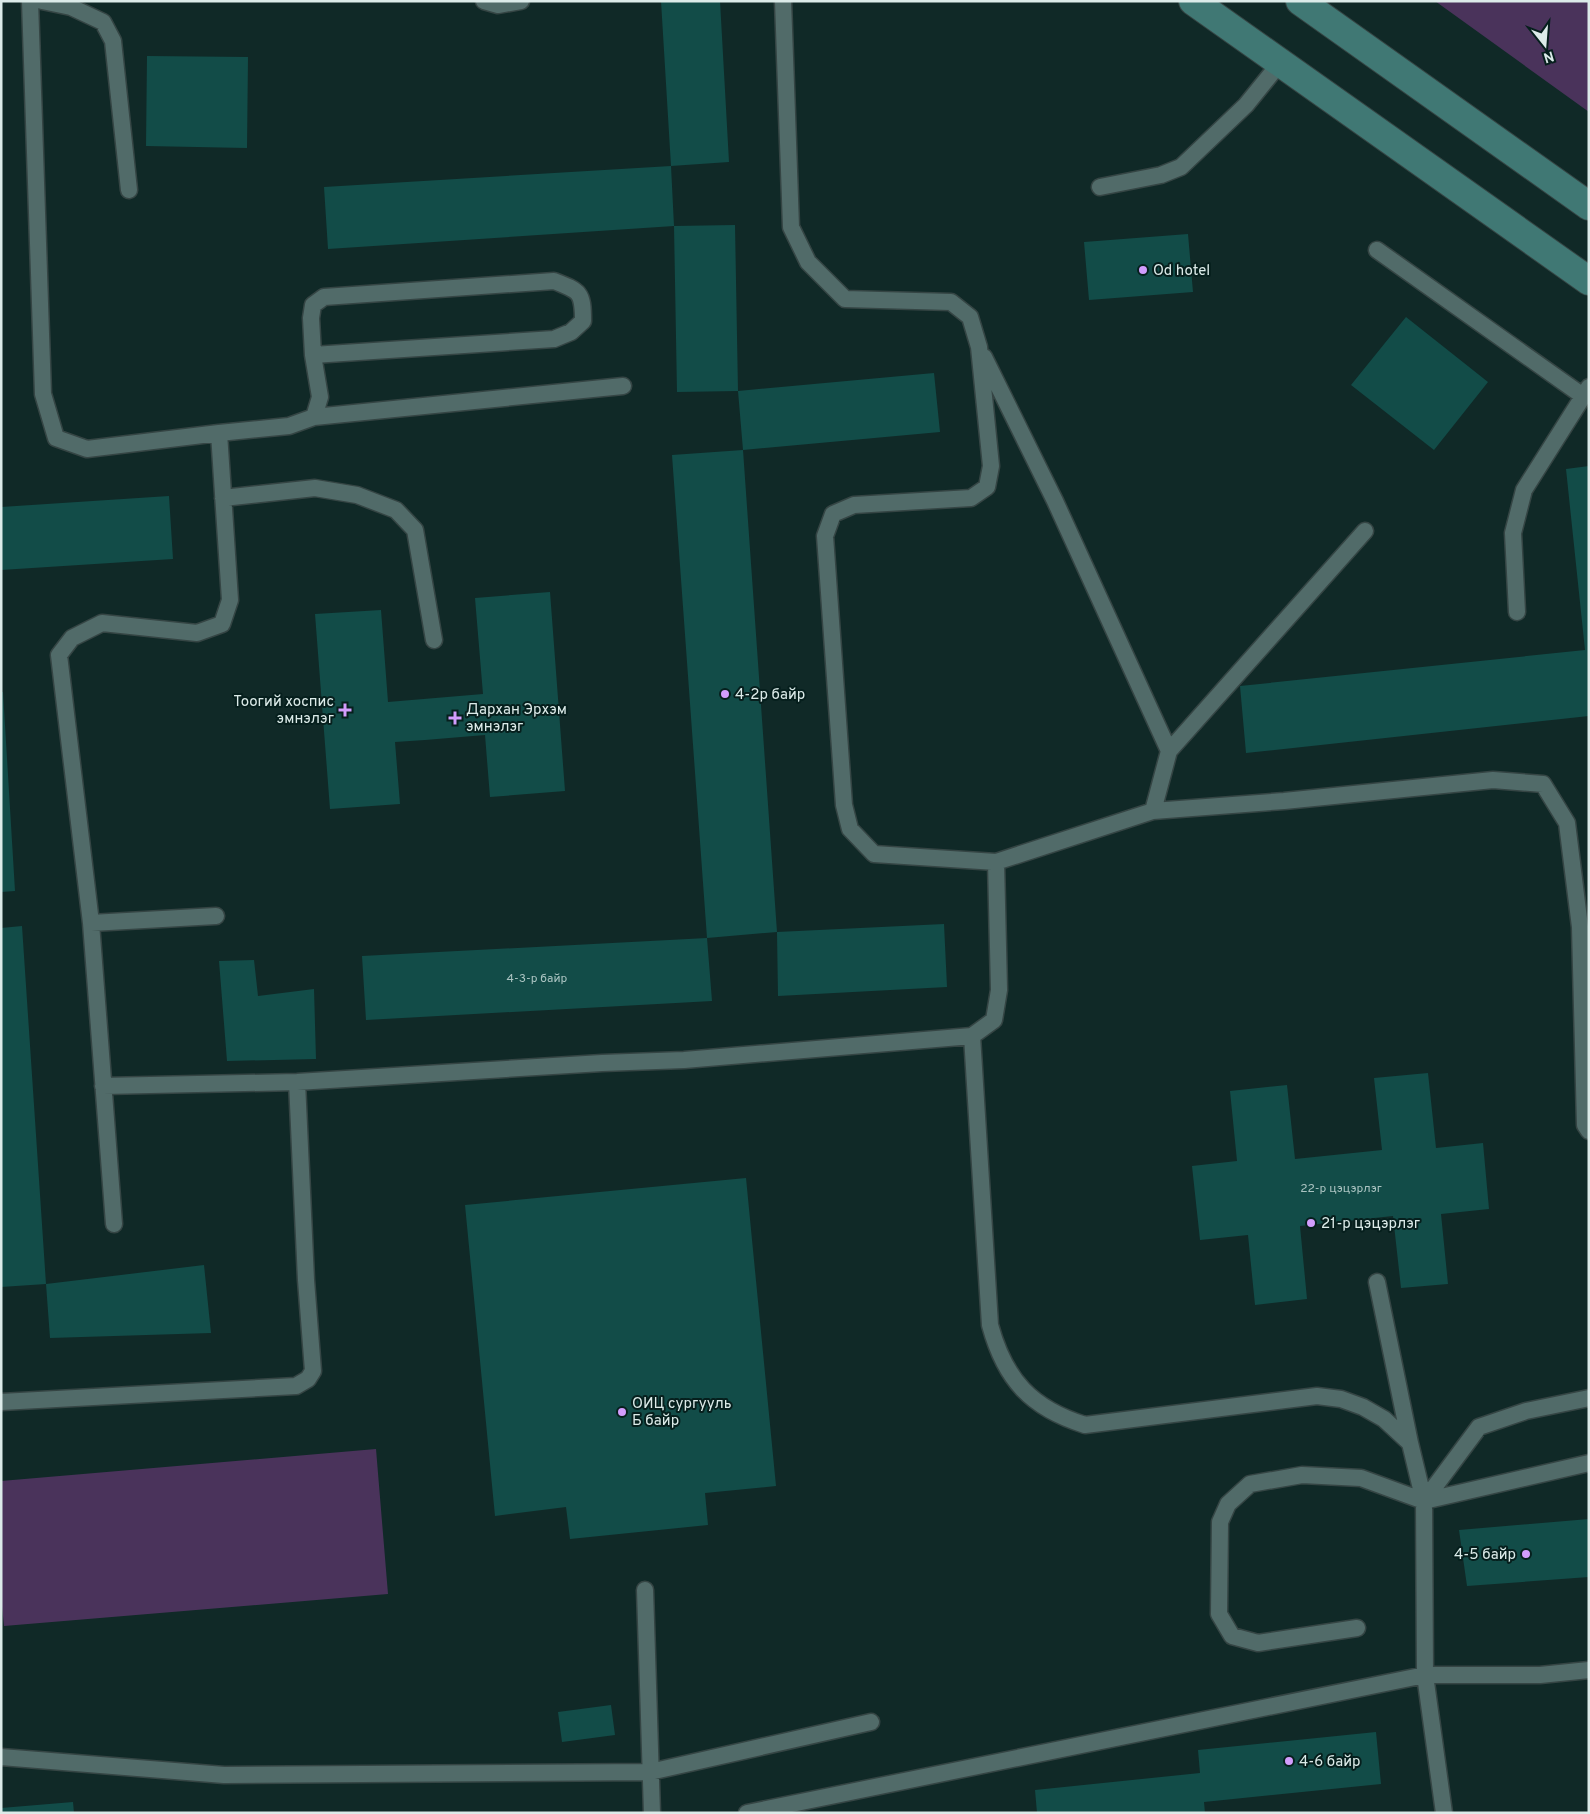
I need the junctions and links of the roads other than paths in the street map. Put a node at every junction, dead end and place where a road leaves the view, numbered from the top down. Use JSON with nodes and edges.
{"nodes":[{"id":1,"x":30,"y":1,"type":"edge"},
{"id":2,"x":42,"y":1,"type":"edge"},
{"id":3,"x":484,"y":1,"type":"edge"},
{"id":4,"x":521,"y":1,"type":"edge"},
{"id":5,"x":783,"y":1,"type":"edge"},
{"id":6,"x":1193,"y":1,"type":"edge"},
{"id":7,"x":1300,"y":1,"type":"edge"},
{"id":8,"x":1280,"y":63,"type":"junction"},
{"id":9,"x":1100,"y":187,"type":"dead end"},
{"id":10,"x":129,"y":190,"type":"dead end"},
{"id":11,"x":1589,"y":206,"type":"edge"},
{"id":12,"x":1377,"y":250,"type":"dead end"},
{"id":13,"x":1589,"y":281,"type":"edge"},
{"id":14,"x":979,"y":347,"type":"junction"},
{"id":15,"x":314,"y":355,"type":"junction"},
{"id":16,"x":623,"y":386,"type":"dead end"},
{"id":17,"x":1586,"y":392,"type":"edge"},
{"id":18,"x":314,"y":417,"type":"junction"},
{"id":19,"x":219,"y":433,"type":"junction"},
{"id":20,"x":223,"y":498,"type":"junction"},
{"id":21,"x":1365,"y":531,"type":"dead end"},
{"id":22,"x":1517,"y":612,"type":"dead end"},
{"id":23,"x":434,"y":640,"type":"dead end"},
{"id":24,"x":1169,"y":751,"type":"junction"},
{"id":25,"x":1153,"y":811,"type":"junction"},
{"id":26,"x":996,"y":862,"type":"junction"},
{"id":27,"x":216,"y":916,"type":"dead end"},
{"id":28,"x":91,"y":923,"type":"junction"},
{"id":29,"x":972,"y":1036,"type":"junction"},
{"id":30,"x":297,"y":1082,"type":"junction"},
{"id":31,"x":103,"y":1086,"type":"junction"},
{"id":32,"x":1589,"y":1131,"type":"edge"},
{"id":33,"x":114,"y":1224,"type":"dead end"},
{"id":34,"x":1377,"y":1282,"type":"dead end"},
{"id":35,"x":1589,"y":1398,"type":"edge"},
{"id":36,"x":1,"y":1402,"type":"edge"},
{"id":37,"x":1410,"y":1443,"type":"junction"},
{"id":38,"x":1589,"y":1463,"type":"edge"},
{"id":39,"x":1424,"y":1501,"type":"junction"},
{"id":40,"x":645,"y":1590,"type":"dead end"},
{"id":41,"x":1357,"y":1628,"type":"dead end"},
{"id":42,"x":1589,"y":1670,"type":"edge"},
{"id":43,"x":1425,"y":1675,"type":"junction"},
{"id":44,"x":871,"y":1722,"type":"dead end"},
{"id":45,"x":1,"y":1757,"type":"edge"},
{"id":46,"x":650,"y":1772,"type":"junction"},
{"id":47,"x":652,"y":1813,"type":"edge"},
{"id":48,"x":747,"y":1813,"type":"edge"},
{"id":49,"x":1444,"y":1813,"type":"edge"}],
"edges":[{"from":1,"to":19,"type":"lane"},
{"from":2,"to":10,"type":"lane"},
{"from":3,"to":4,"type":"lane"},
{"from":5,"to":14,"type":"lane"},
{"from":6,"to":8,"type":"main road"},
{"from":7,"to":11,"type":"main road"},
{"from":8,"to":9,"type":"lane"},
{"from":8,"to":13,"type":"main road"},
{"from":12,"to":17,"type":"lane"},
{"from":14,"to":24,"type":"lane"},
{"from":14,"to":26,"type":"lane"},
{"from":15,"to":15,"type":"lane"},
{"from":15,"to":18,"type":"lane"},
{"from":16,"to":18,"type":"lane"},
{"from":17,"to":22,"type":"lane"},
{"from":18,"to":19,"type":"lane"},
{"from":19,"to":20,"type":"lane"},
{"from":20,"to":23,"type":"lane"},
{"from":20,"to":28,"type":"lane"},
{"from":21,"to":24,"type":"lane"},
{"from":24,"to":25,"type":"lane"},
{"from":25,"to":26,"type":"lane"},
{"from":25,"to":32,"type":"lane"},
{"from":26,"to":29,"type":"lane"},
{"from":27,"to":28,"type":"lane"},
{"from":28,"to":31,"type":"lane"},
{"from":29,"to":30,"type":"lane"},
{"from":29,"to":37,"type":"lane"},
{"from":30,"to":31,"type":"lane"},
{"from":30,"to":36,"type":"lane"},
{"from":31,"to":33,"type":"lane"},
{"from":34,"to":37,"type":"lane"},
{"from":35,"to":39,"type":"lane"},
{"from":37,"to":39,"type":"lane"},
{"from":38,"to":39,"type":"lane"},
{"from":39,"to":41,"type":"lane"},
{"from":39,"to":43,"type":"lane"},
{"from":40,"to":46,"type":"lane"},
{"from":42,"to":43,"type":"lane"},
{"from":43,"to":48,"type":"lane"},
{"from":43,"to":49,"type":"lane"},
{"from":44,"to":46,"type":"lane"},
{"from":45,"to":46,"type":"lane"},
{"from":46,"to":47,"type":"lane"}]}
